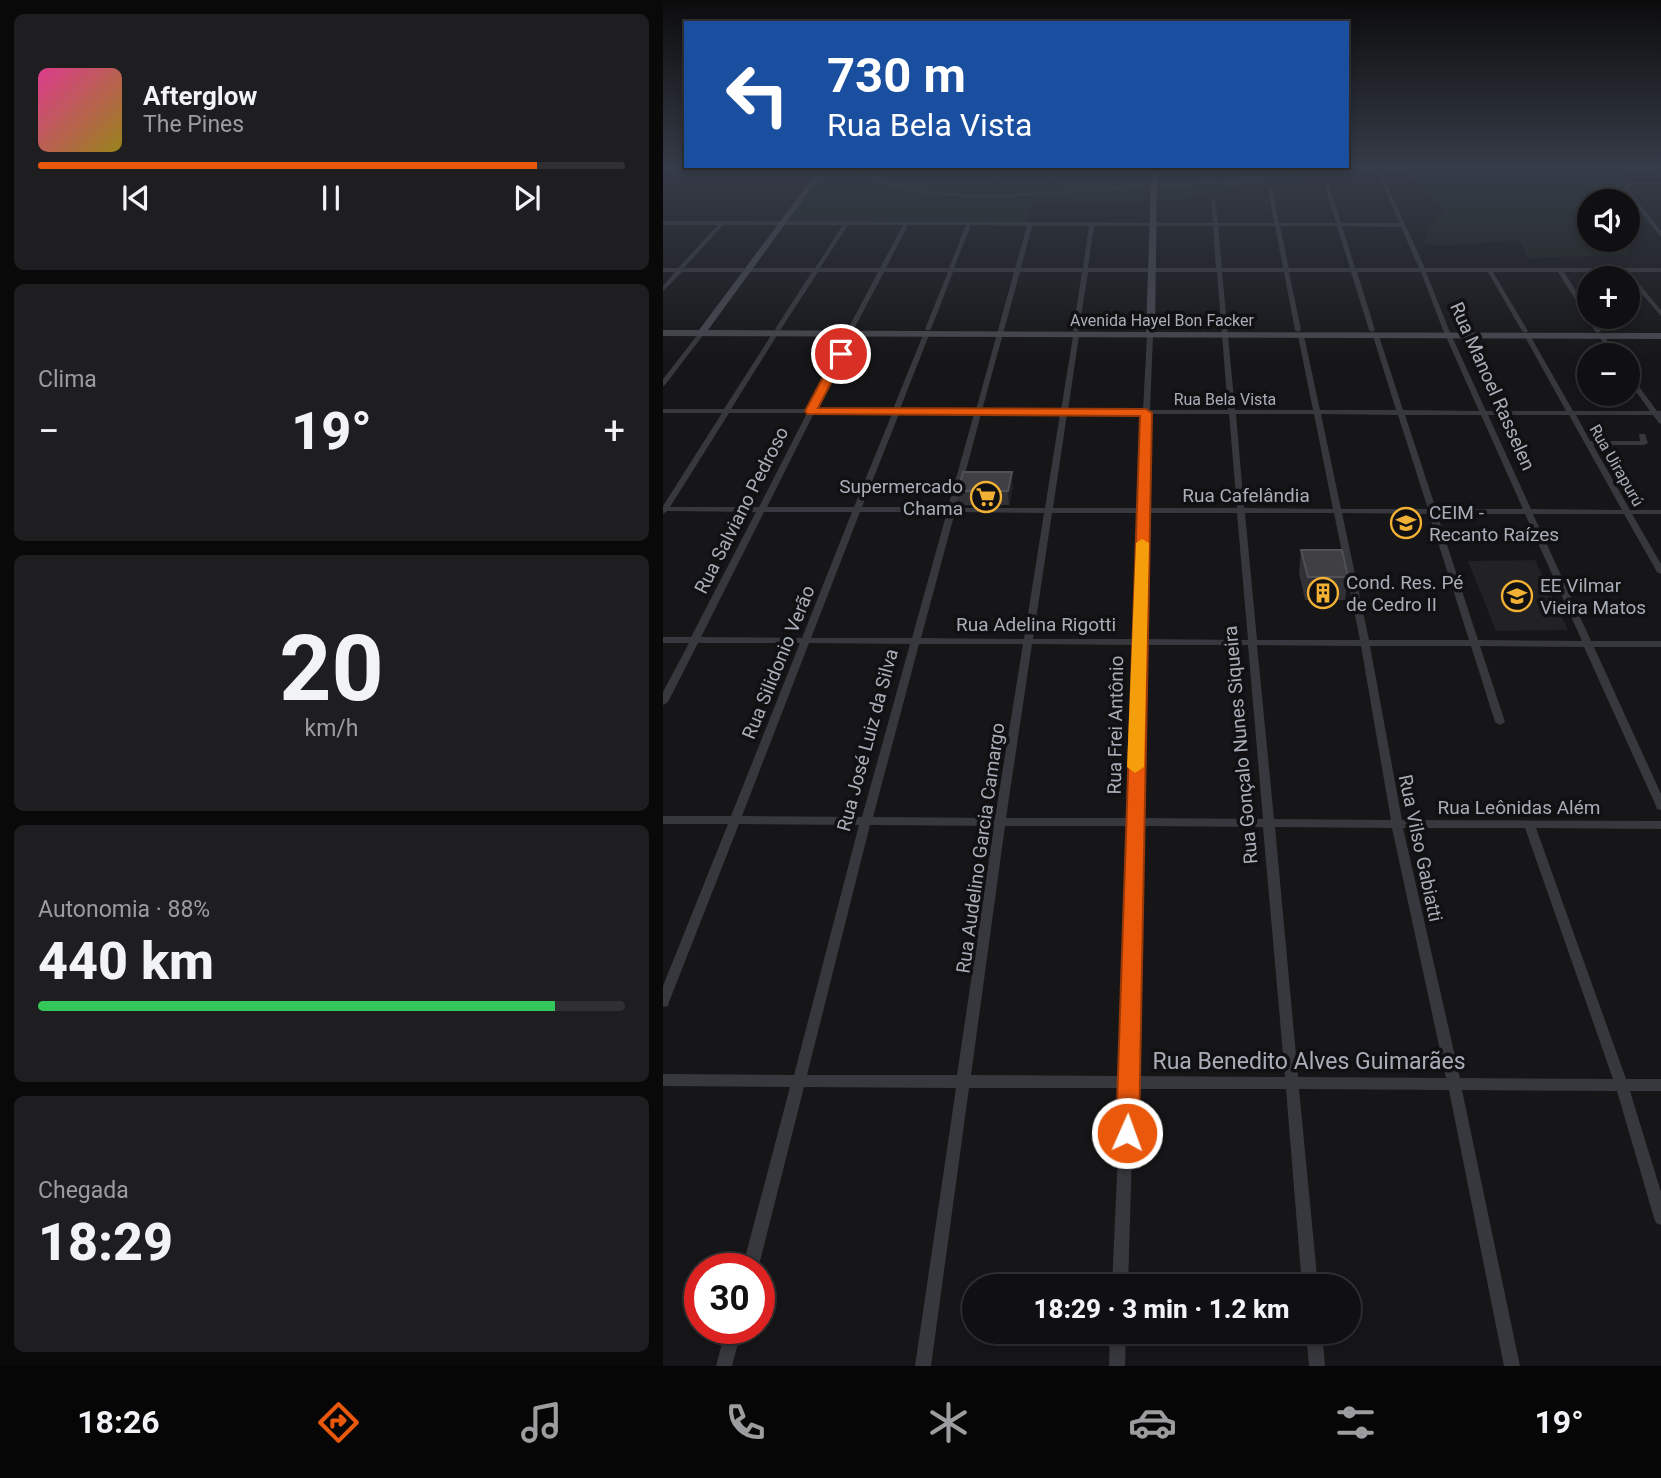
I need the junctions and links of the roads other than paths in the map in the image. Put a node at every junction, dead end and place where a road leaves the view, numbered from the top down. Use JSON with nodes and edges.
{"nodes":[{"id":1,"x":714,"y":232,"type":"edge"},
{"id":2,"x":776,"y":232,"type":"edge"},
{"id":3,"x":841,"y":232,"type":"edge"},
{"id":4,"x":902,"y":232,"type":"edge"},
{"id":5,"x":966,"y":232,"type":"edge"},
{"id":6,"x":1028,"y":232,"type":"edge"},
{"id":7,"x":1091,"y":232,"type":"edge"},
{"id":8,"x":1153,"y":232,"type":"edge"},
{"id":9,"x":1216,"y":232,"type":"edge"},
{"id":10,"x":1279,"y":232,"type":"edge"},
{"id":11,"x":1342,"y":232,"type":"edge"},
{"id":12,"x":1405,"y":232,"type":"edge"},
{"id":13,"x":663,"y":270,"type":"edge"},
{"id":14,"x":681,"y":270,"type":"junction"},
{"id":15,"x":748,"y":270,"type":"junction"},
{"id":16,"x":816,"y":270,"type":"junction"},
{"id":17,"x":883,"y":270,"type":"junction"},
{"id":18,"x":951,"y":270,"type":"junction"},
{"id":19,"x":1085,"y":270,"type":"junction"},
{"id":20,"x":1152,"y":270,"type":"junction"},
{"id":21,"x":1221,"y":270,"type":"junction"},
{"id":22,"x":1287,"y":270,"type":"junction"},
{"id":23,"x":1354,"y":270,"type":"junction"},
{"id":24,"x":1423,"y":270,"type":"junction"},
{"id":25,"x":1661,"y":270,"type":"edge"},
{"id":26,"x":1017,"y":271,"type":"junction"},
{"id":27,"x":1490,"y":271,"type":"junction"},
{"id":28,"x":1560,"y":271,"type":"junction"},
{"id":29,"x":1577,"y":271,"type":"edge"},
{"id":30,"x":1640,"y":271,"type":"edge"},
{"id":31,"x":663,"y":289,"type":"edge"},
{"id":32,"x":1640,"y":289,"type":"edge"},
{"id":33,"x":1577,"y":297,"type":"edge"},
{"id":34,"x":1661,"y":314,"type":"edge"},
{"id":35,"x":1597,"y":329,"type":"edge"},
{"id":36,"x":663,"y":331,"type":"edge"},
{"id":37,"x":701,"y":331,"type":"junction"},
{"id":38,"x":777,"y":332,"type":"junction"},
{"id":39,"x":851,"y":332,"type":"junction"},
{"id":40,"x":927,"y":332,"type":"junction"},
{"id":41,"x":1000,"y":332,"type":"junction"},
{"id":42,"x":1076,"y":333,"type":"junction"},
{"id":43,"x":1149,"y":333,"type":"junction"},
{"id":44,"x":1225,"y":333,"type":"junction"},
{"id":45,"x":1299,"y":333,"type":"junction"},
{"id":46,"x":1374,"y":333,"type":"junction"},
{"id":47,"x":1448,"y":333,"type":"junction"},
{"id":48,"x":1526,"y":334,"type":"junction"},
{"id":49,"x":1600,"y":334,"type":"junction"},
{"id":50,"x":1661,"y":334,"type":"edge"},
{"id":51,"x":1606,"y":343,"type":"edge"},
{"id":52,"x":663,"y":384,"type":"edge"},
{"id":53,"x":1640,"y":390,"type":"edge"},
{"id":54,"x":663,"y":411,"type":"edge"},
{"id":55,"x":729,"y":411,"type":"junction"},
{"id":56,"x":811,"y":411,"type":"junction"},
{"id":57,"x":896,"y":412,"type":"junction"},
{"id":58,"x":978,"y":412,"type":"junction"},
{"id":59,"x":1063,"y":412,"type":"junction"},
{"id":60,"x":1315,"y":412,"type":"junction"},
{"id":61,"x":1399,"y":412,"type":"junction"},
{"id":62,"x":1486,"y":412,"type":"junction"},
{"id":63,"x":1571,"y":412,"type":"junction"},
{"id":64,"x":1146,"y":413,"type":"junction"},
{"id":65,"x":1233,"y":413,"type":"junction"},
{"id":66,"x":1658,"y":413,"type":"edge"},
{"id":67,"x":1661,"y":422,"type":"edge"},
{"id":68,"x":1642,"y":436,"type":"dead end"},
{"id":69,"x":1588,"y":443,"type":"junction"},
{"id":70,"x":664,"y":510,"type":"edge"},
{"id":71,"x":760,"y":510,"type":"junction"},
{"id":72,"x":857,"y":510,"type":"junction"},
{"id":73,"x":952,"y":510,"type":"junction"},
{"id":74,"x":1048,"y":510,"type":"junction"},
{"id":75,"x":1144,"y":510,"type":"junction"},
{"id":76,"x":1241,"y":511,"type":"junction"},
{"id":77,"x":1338,"y":511,"type":"junction"},
{"id":78,"x":1432,"y":511,"type":"junction"},
{"id":79,"x":1530,"y":511,"type":"junction"},
{"id":80,"x":1628,"y":512,"type":"junction"},
{"id":81,"x":1661,"y":512,"type":"edge"},
{"id":82,"x":1661,"y":572,"type":"edge"},
{"id":83,"x":663,"y":639,"type":"edge"},
{"id":84,"x":696,"y":640,"type":"junction"},
{"id":85,"x":805,"y":640,"type":"junction"},
{"id":86,"x":916,"y":641,"type":"junction"},
{"id":87,"x":1028,"y":641,"type":"junction"},
{"id":88,"x":1139,"y":642,"type":"junction"},
{"id":89,"x":1252,"y":642,"type":"junction"},
{"id":90,"x":1365,"y":643,"type":"junction"},
{"id":91,"x":1475,"y":643,"type":"junction"},
{"id":92,"x":1589,"y":644,"type":"junction"},
{"id":93,"x":1661,"y":644,"type":"edge"},
{"id":94,"x":663,"y":702,"type":"edge"},
{"id":95,"x":1500,"y":722,"type":"dead end"},
{"id":96,"x":1661,"y":806,"type":"edge"},
{"id":97,"x":663,"y":820,"type":"edge"},
{"id":98,"x":734,"y":821,"type":"junction"},
{"id":99,"x":866,"y":821,"type":"junction"},
{"id":100,"x":1000,"y":822,"type":"junction"},
{"id":101,"x":1134,"y":823,"type":"junction"},
{"id":102,"x":1268,"y":823,"type":"junction"},
{"id":103,"x":1397,"y":824,"type":"junction"},
{"id":104,"x":1529,"y":824,"type":"junction"},
{"id":105,"x":1661,"y":825,"type":"edge"},
{"id":106,"x":663,"y":1002,"type":"edge"},
{"id":107,"x":663,"y":1080,"type":"edge"},
{"id":108,"x":800,"y":1080,"type":"junction"},
{"id":109,"x":964,"y":1080,"type":"junction"},
{"id":110,"x":1130,"y":1081,"type":"junction"},
{"id":111,"x":1292,"y":1083,"type":"junction"},
{"id":112,"x":1454,"y":1083,"type":"junction"},
{"id":113,"x":1621,"y":1083,"type":"junction"},
{"id":114,"x":1661,"y":1085,"type":"edge"},
{"id":115,"x":1661,"y":1218,"type":"edge"},
{"id":116,"x":754,"y":1253,"type":"edge"},
{"id":117,"x":1121,"y":1274,"type":"edge"},
{"id":118,"x":1309,"y":1274,"type":"edge"},
{"id":119,"x":730,"y":1344,"type":"edge"},
{"id":120,"x":1118,"y":1344,"type":"edge"},
{"id":121,"x":1315,"y":1344,"type":"edge"},
{"id":122,"x":724,"y":1366,"type":"edge"},
{"id":123,"x":923,"y":1366,"type":"edge"},
{"id":124,"x":1117,"y":1366,"type":"edge"},
{"id":125,"x":1317,"y":1366,"type":"edge"},
{"id":126,"x":1512,"y":1366,"type":"edge"}],
"edges":[{"from":1,"to":14,"type":"street"},
{"from":2,"to":15,"type":"street"},
{"from":3,"to":16,"type":"street"},
{"from":4,"to":17,"type":"street","name":"Rua Salviano Pedroso"},
{"from":5,"to":18,"type":"street","name":"Rua Silidonio Verão"},
{"from":6,"to":26,"type":"street","name":"Rua José Luiz da Silva"},
{"from":7,"to":19,"type":"street","name":"Rua Audelino Garcia Camargo"},
{"from":8,"to":20,"type":"street","name":"Rua Frei Antônio"},
{"from":9,"to":21,"type":"street","name":"Rua Gonçalo Nunes Siqueira"},
{"from":10,"to":22,"type":"street","name":"Rua Vilso Gabiatti"},
{"from":11,"to":23,"type":"street"},
{"from":12,"to":24,"type":"street","name":"Rua Manoel Rasselen"},
{"from":13,"to":14,"type":"street"},
{"from":14,"to":15,"type":"street"},
{"from":14,"to":31,"type":"street"},
{"from":15,"to":16,"type":"street"},
{"from":15,"to":37,"type":"street"},
{"from":16,"to":17,"type":"street"},
{"from":16,"to":38,"type":"street"},
{"from":17,"to":18,"type":"street"},
{"from":17,"to":39,"type":"street","name":"Rua Salviano Pedroso"},
{"from":18,"to":26,"type":"street"},
{"from":18,"to":40,"type":"street","name":"Rua Silidonio Verão"},
{"from":19,"to":20,"type":"street"},
{"from":19,"to":26,"type":"street"},
{"from":19,"to":42,"type":"street","name":"Rua Audelino Garcia Camargo"},
{"from":20,"to":21,"type":"street"},
{"from":20,"to":43,"type":"street","name":"Rua Frei Antônio"},
{"from":21,"to":22,"type":"street"},
{"from":21,"to":44,"type":"street","name":"Rua Gonçalo Nunes Siqueira"},
{"from":22,"to":23,"type":"street"},
{"from":22,"to":45,"type":"street","name":"Rua Vilso Gabiatti"},
{"from":23,"to":24,"type":"street"},
{"from":23,"to":46,"type":"street"},
{"from":24,"to":27,"type":"street"},
{"from":24,"to":47,"type":"street","name":"Rua Manoel Rasselen"},
{"from":25,"to":30,"type":"street"},
{"from":26,"to":41,"type":"street","name":"Rua José Luiz da Silva"},
{"from":27,"to":28,"type":"street"},
{"from":27,"to":48,"type":"street","name":"Rua Uirapurú"},
{"from":28,"to":29,"type":"street"},
{"from":28,"to":33,"type":"street"},
{"from":32,"to":34,"type":"street"},
{"from":35,"to":49,"type":"street"},
{"from":36,"to":37,"type":"street","name":"Avenida Hayel Bon Facker"},
{"from":37,"to":38,"type":"street","name":"Avenida Hayel Bon Facker"},
{"from":37,"to":52,"type":"street"},
{"from":38,"to":39,"type":"street","name":"Avenida Hayel Bon Facker"},
{"from":38,"to":55,"type":"street"},
{"from":39,"to":40,"type":"street","name":"Avenida Hayel Bon Facker"},
{"from":39,"to":56,"type":"street","name":"Rua Salviano Pedroso"},
{"from":40,"to":41,"type":"street","name":"Avenida Hayel Bon Facker"},
{"from":40,"to":57,"type":"street","name":"Rua Silidonio Verão"},
{"from":41,"to":42,"type":"street","name":"Avenida Hayel Bon Facker"},
{"from":41,"to":58,"type":"street","name":"Rua José Luiz da Silva"},
{"from":42,"to":43,"type":"street","name":"Avenida Hayel Bon Facker"},
{"from":42,"to":59,"type":"street","name":"Rua Audelino Garcia Camargo"},
{"from":43,"to":44,"type":"street","name":"Avenida Hayel Bon Facker"},
{"from":43,"to":64,"type":"street","name":"Rua Frei Antônio"},
{"from":44,"to":45,"type":"street","name":"Avenida Hayel Bon Facker"},
{"from":44,"to":65,"type":"street","name":"Rua Gonçalo Nunes Siqueira"},
{"from":45,"to":46,"type":"street","name":"Avenida Hayel Bon Facker"},
{"from":45,"to":60,"type":"street","name":"Rua Vilso Gabiatti"},
{"from":46,"to":47,"type":"street","name":"Avenida Hayel Bon Facker"},
{"from":46,"to":61,"type":"street"},
{"from":47,"to":48,"type":"street","name":"Avenida Hayel Bon Facker"},
{"from":47,"to":62,"type":"street","name":"Rua Manoel Rasselen"},
{"from":48,"to":49,"type":"street","name":"Avenida Hayel Bon Facker"},
{"from":48,"to":63,"type":"street","name":"Rua Uirapurú"},
{"from":49,"to":50,"type":"street","name":"Avenida Hayel Bon Facker"},
{"from":49,"to":51,"type":"street"},
{"from":53,"to":66,"type":"street"},
{"from":54,"to":55,"type":"street","name":"Rua Bela Vista"},
{"from":55,"to":56,"type":"street","name":"Rua Bela Vista"},
{"from":55,"to":70,"type":"street"},
{"from":56,"to":57,"type":"street","name":"Rua Bela Vista"},
{"from":56,"to":71,"type":"street","name":"Rua Salviano Pedroso"},
{"from":57,"to":58,"type":"street","name":"Rua Bela Vista"},
{"from":57,"to":72,"type":"street","name":"Rua Silidonio Verão"},
{"from":58,"to":59,"type":"street","name":"Rua Bela Vista"},
{"from":58,"to":73,"type":"street","name":"Rua José Luiz da Silva"},
{"from":59,"to":64,"type":"street","name":"Rua Bela Vista"},
{"from":59,"to":74,"type":"street","name":"Rua Audelino Garcia Camargo"},
{"from":60,"to":61,"type":"street","name":"Rua Bela Vista"},
{"from":60,"to":65,"type":"street","name":"Rua Bela Vista"},
{"from":60,"to":77,"type":"street","name":"Rua Vilso Gabiatti"},
{"from":61,"to":62,"type":"street","name":"Rua Bela Vista"},
{"from":61,"to":78,"type":"street"},
{"from":62,"to":63,"type":"street","name":"Rua Bela Vista"},
{"from":62,"to":79,"type":"street","name":"Rua Manoel Rasselen"},
{"from":63,"to":66,"type":"street","name":"Rua Bela Vista"},
{"from":63,"to":69,"type":"street","name":"Rua Uirapurú"},
{"from":64,"to":65,"type":"street","name":"Rua Bela Vista"},
{"from":64,"to":75,"type":"street","name":"Rua Frei Antônio"},
{"from":65,"to":76,"type":"street","name":"Rua Gonçalo Nunes Siqueira"},
{"from":66,"to":67,"type":"street"},
{"from":68,"to":69,"type":"street"},
{"from":69,"to":80,"type":"street","name":"Rua Uirapurú"},
{"from":70,"to":71,"type":"street","name":"Rua Cafelândia"},
{"from":71,"to":72,"type":"street","name":"Rua Cafelândia"},
{"from":71,"to":84,"type":"street","name":"Rua Salviano Pedroso"},
{"from":72,"to":73,"type":"street","name":"Rua Cafelândia"},
{"from":72,"to":85,"type":"street","name":"Rua Silidonio Verão"},
{"from":73,"to":74,"type":"street","name":"Rua Cafelândia"},
{"from":73,"to":86,"type":"street","name":"Rua José Luiz da Silva"},
{"from":74,"to":75,"type":"street","name":"Rua Cafelândia"},
{"from":74,"to":87,"type":"street","name":"Rua Audelino Garcia Camargo"},
{"from":75,"to":76,"type":"street","name":"Rua Cafelândia"},
{"from":75,"to":88,"type":"street","name":"Rua Frei Antônio"},
{"from":76,"to":77,"type":"street","name":"Rua Cafelândia"},
{"from":76,"to":89,"type":"street","name":"Rua Gonçalo Nunes Siqueira"},
{"from":77,"to":78,"type":"street","name":"Rua Cafelândia"},
{"from":77,"to":90,"type":"street","name":"Rua Vilso Gabiatti"},
{"from":78,"to":79,"type":"street","name":"Rua Cafelândia"},
{"from":78,"to":91,"type":"street"},
{"from":79,"to":80,"type":"street","name":"Rua Cafelândia"},
{"from":79,"to":92,"type":"street","name":"Rua Manoel Rasselen"},
{"from":80,"to":81,"type":"street","name":"Rua Cafelândia"},
{"from":80,"to":82,"type":"street","name":"Rua Uirapurú"},
{"from":83,"to":84,"type":"street","name":"Rua Adelina Rigotti"},
{"from":84,"to":85,"type":"street","name":"Rua Adelina Rigotti"},
{"from":84,"to":94,"type":"street","name":"Rua Salviano Pedroso"},
{"from":85,"to":86,"type":"street","name":"Rua Adelina Rigotti"},
{"from":85,"to":98,"type":"street","name":"Rua Silidonio Verão"},
{"from":86,"to":87,"type":"street","name":"Rua Adelina Rigotti"},
{"from":86,"to":99,"type":"street","name":"Rua José Luiz da Silva"},
{"from":87,"to":88,"type":"street","name":"Rua Adelina Rigotti"},
{"from":87,"to":100,"type":"street","name":"Rua Audelino Garcia Camargo"},
{"from":88,"to":89,"type":"street","name":"Rua Adelina Rigotti"},
{"from":88,"to":101,"type":"street","name":"Rua Frei Antônio"},
{"from":89,"to":90,"type":"street","name":"Rua Adelina Rigotti"},
{"from":89,"to":102,"type":"street","name":"Rua Gonçalo Nunes Siqueira"},
{"from":90,"to":91,"type":"street","name":"Rua Adelina Rigotti"},
{"from":90,"to":103,"type":"street","name":"Rua Vilso Gabiatti"},
{"from":91,"to":92,"type":"street","name":"Rua Adelina Rigotti"},
{"from":91,"to":95,"type":"street"},
{"from":92,"to":93,"type":"street","name":"Rua Adelina Rigotti"},
{"from":92,"to":96,"type":"street","name":"Rua Manoel Rasselen"},
{"from":97,"to":98,"type":"street","name":"Rua Leônidas Além"},
{"from":98,"to":99,"type":"street","name":"Rua Leônidas Além"},
{"from":98,"to":106,"type":"street","name":"Rua Silidonio Verão"},
{"from":99,"to":100,"type":"street","name":"Rua Leônidas Além"},
{"from":99,"to":108,"type":"street","name":"Rua José Luiz da Silva"},
{"from":100,"to":101,"type":"street","name":"Rua Leônidas Além"},
{"from":100,"to":109,"type":"street","name":"Rua Audelino Garcia Camargo"},
{"from":101,"to":102,"type":"street","name":"Rua Leônidas Além"},
{"from":101,"to":110,"type":"street","name":"Rua Frei Antônio"},
{"from":102,"to":103,"type":"street","name":"Rua Leônidas Além"},
{"from":102,"to":111,"type":"street","name":"Rua Gonçalo Nunes Siqueira"},
{"from":103,"to":104,"type":"street","name":"Rua Leônidas Além"},
{"from":103,"to":112,"type":"street","name":"Rua Vilso Gabiatti"},
{"from":104,"to":105,"type":"street","name":"Rua Leônidas Além"},
{"from":104,"to":113,"type":"street"},
{"from":107,"to":108,"type":"street","name":"Rua Benedito Alves Guimarães"},
{"from":108,"to":109,"type":"street","name":"Rua Benedito Alves Guimarães"},
{"from":108,"to":116,"type":"street","name":"Rua José Luiz da Silva"},
{"from":109,"to":110,"type":"street","name":"Rua Benedito Alves Guimarães"},
{"from":109,"to":123,"type":"street","name":"Rua Audelino Garcia Camargo"},
{"from":110,"to":111,"type":"street","name":"Rua Benedito Alves Guimarães"},
{"from":110,"to":117,"type":"street","name":"Rua Frei Antônio"},
{"from":111,"to":112,"type":"street","name":"Rua Benedito Alves Guimarães"},
{"from":111,"to":118,"type":"street","name":"Rua Gonçalo Nunes Siqueira"},
{"from":112,"to":113,"type":"street","name":"Rua Benedito Alves Guimarães"},
{"from":112,"to":126,"type":"street","name":"Rua Vilso Gabiatti"},
{"from":113,"to":114,"type":"street","name":"Rua Benedito Alves Guimarães"},
{"from":113,"to":115,"type":"street"},
{"from":119,"to":122,"type":"street"},
{"from":120,"to":124,"type":"street"},
{"from":121,"to":125,"type":"street"}]}
